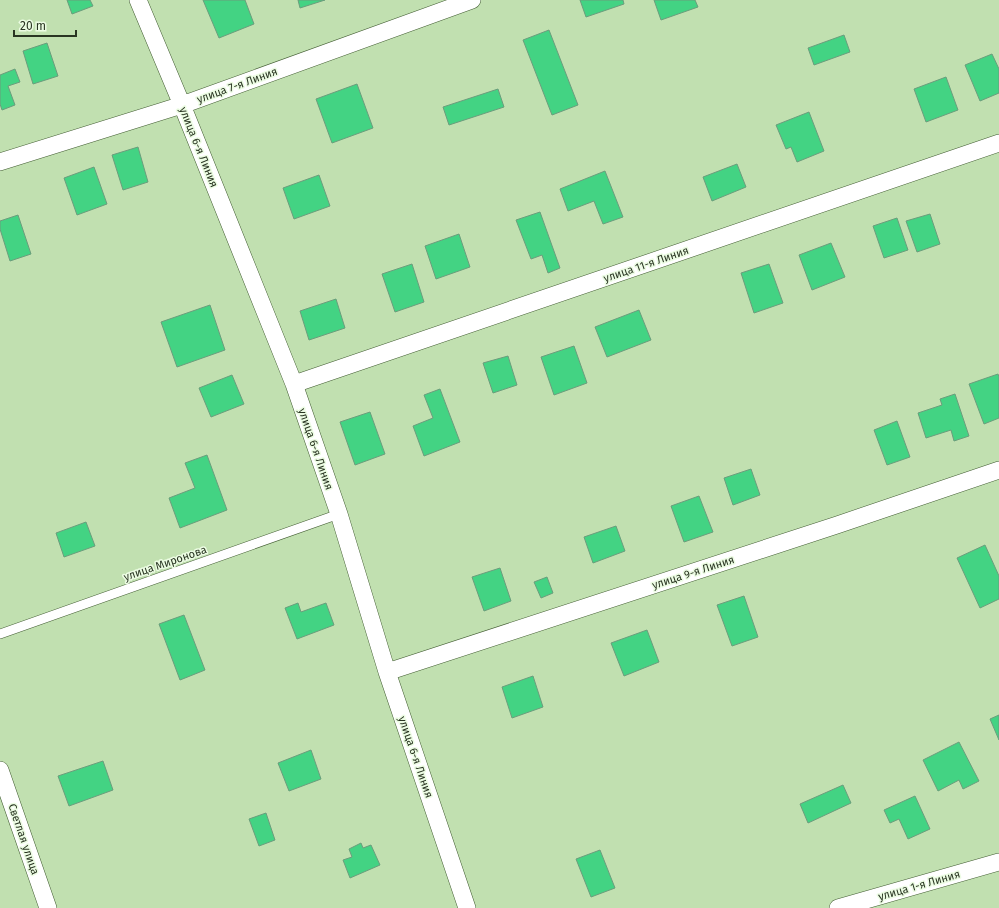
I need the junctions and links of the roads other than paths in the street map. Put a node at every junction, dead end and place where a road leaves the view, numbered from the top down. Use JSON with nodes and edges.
{"nodes":[{"id":1,"x":138,"y":0,"type":"edge"},
{"id":2,"x":472,"y":0,"type":"edge"},
{"id":3,"x":182,"y":105,"type":"junction"},
{"id":4,"x":999,"y":143,"type":"edge"},
{"id":5,"x":0,"y":162,"type":"edge"},
{"id":6,"x":294,"y":384,"type":"junction"},
{"id":7,"x":999,"y":470,"type":"edge"},
{"id":8,"x":339,"y":514,"type":"junction"},
{"id":9,"x":0,"y":634,"type":"edge"},
{"id":10,"x":387,"y":672,"type":"junction"},
{"id":11,"x":0,"y":770,"type":"edge"},
{"id":12,"x":999,"y":862,"type":"edge"},
{"id":13,"x":48,"y":908,"type":"edge"},
{"id":14,"x":467,"y":908,"type":"edge"},
{"id":15,"x":838,"y":908,"type":"edge"}],
"edges":[{"from":1,"to":3,"type":"street","name":"улица 6-я Линия"},
{"from":2,"to":3,"type":"street","name":"улица 7-я Линия"},
{"from":3,"to":5,"type":"street","name":"улица 7-я Линия"},
{"from":3,"to":6,"type":"street","name":"улица 6-я Линия"},
{"from":4,"to":6,"type":"street","name":"улица 11-я Линия"},
{"from":6,"to":8,"type":"street","name":"улица 6-я Линия"},
{"from":7,"to":10,"type":"street","name":"улица 9-я Линия"},
{"from":8,"to":9,"type":"lane","name":"улица Миронова"},
{"from":8,"to":10,"type":"street","name":"улица 6-я Линия"},
{"from":10,"to":14,"type":"street","name":"улица 6-я Линия"},
{"from":11,"to":13,"type":"street","name":"Светлая улица"},
{"from":12,"to":15,"type":"street","name":"улица 1-я Линия"}]}
